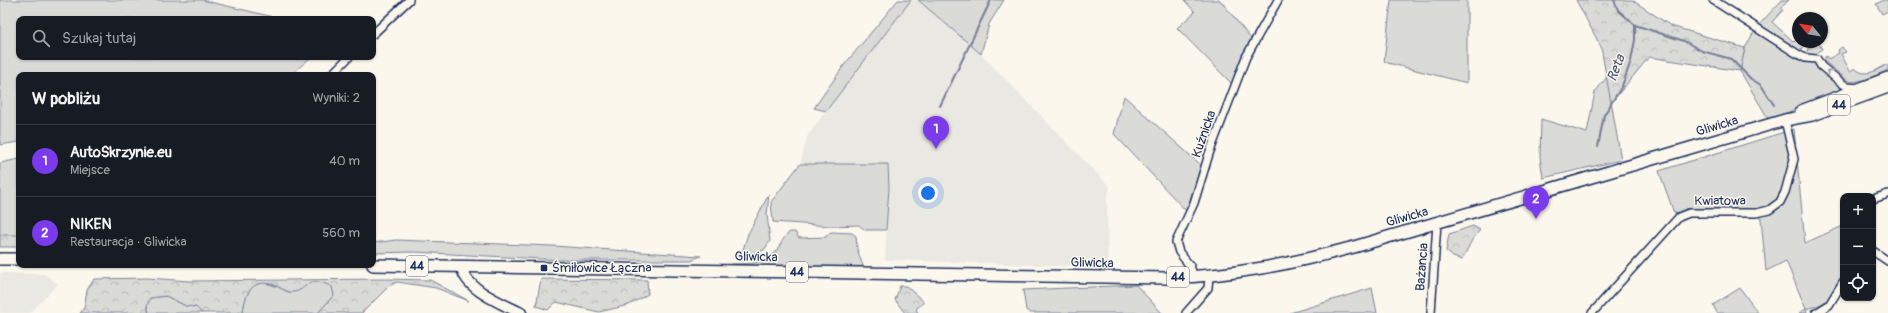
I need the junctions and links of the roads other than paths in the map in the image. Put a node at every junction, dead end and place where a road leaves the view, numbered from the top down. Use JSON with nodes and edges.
{"nodes":[{"id":1,"x":409,"y":0,"type":"edge"},
{"id":2,"x":1278,"y":0,"type":"edge"},
{"id":3,"x":1713,"y":0,"type":"edge"},
{"id":4,"x":376,"y":31,"type":"edge"},
{"id":5,"x":346,"y":60,"type":"edge"},
{"id":6,"x":333,"y":72,"type":"edge"},
{"id":7,"x":1888,"y":78,"type":"edge"},
{"id":8,"x":1868,"y":86,"type":"junction"},
{"id":9,"x":1888,"y":87,"type":"edge"},
{"id":10,"x":1787,"y":120,"type":"junction"},
{"id":11,"x":1888,"y":194,"type":"edge"},
{"id":12,"x":1876,"y":198,"type":"edge"},
{"id":13,"x":1437,"y":223,"type":"junction"},
{"id":14,"x":1876,"y":253,"type":"edge"},
{"id":15,"x":0,"y":259,"type":"edge"},
{"id":16,"x":16,"y":259,"type":"edge"},
{"id":17,"x":1888,"y":262,"type":"edge"},
{"id":18,"x":376,"y":265,"type":"edge"},
{"id":19,"x":462,"y":267,"type":"junction"},
{"id":20,"x":1209,"y":276,"type":"junction"},
{"id":21,"x":1194,"y":277,"type":"junction"},
{"id":22,"x":1840,"y":287,"type":"edge"},
{"id":23,"x":521,"y":313,"type":"edge"},
{"id":24,"x":1186,"y":313,"type":"edge"},
{"id":25,"x":1431,"y":313,"type":"edge"},
{"id":26,"x":1592,"y":313,"type":"edge"},
{"id":27,"x":1816,"y":313,"type":"edge"}],
"edges":[{"from":1,"to":4,"type":"street"},
{"from":2,"to":21,"type":"street","name":"Kuźnicka"},
{"from":8,"to":3,"type":"street","name":"Gliwicka","one_way":true},
{"from":5,"to":6,"type":"street"},
{"from":7,"to":8,"type":"main road","name":"Gliwicka","number":"44"},
{"from":8,"to":10,"type":"main road","name":"Gliwicka","number":"44"},
{"from":9,"to":10,"type":"main road","name":"Gliwicka","number":"44"},
{"from":10,"to":13,"type":"main road","name":"Gliwicka","number":"44"},
{"from":10,"to":26,"type":"street","name":"Kwiatowa"},
{"from":11,"to":12,"type":"street"},
{"from":13,"to":20,"type":"main road","name":"Gliwicka","number":"44"},
{"from":13,"to":25,"type":"street","name":"Bażancia"},
{"from":14,"to":17,"type":"street"},
{"from":15,"to":16,"type":"main road"},
{"from":18,"to":19,"type":"main road","name":"Gliwicka","number":"44"},
{"from":19,"to":21,"type":"main road","name":"Gliwicka","number":"44"},
{"from":19,"to":23,"type":"street"},
{"from":20,"to":21,"type":"main road","name":"Gliwicka","number":"44"},
{"from":20,"to":24,"type":"street"},
{"from":22,"to":27,"type":"street"}]}
